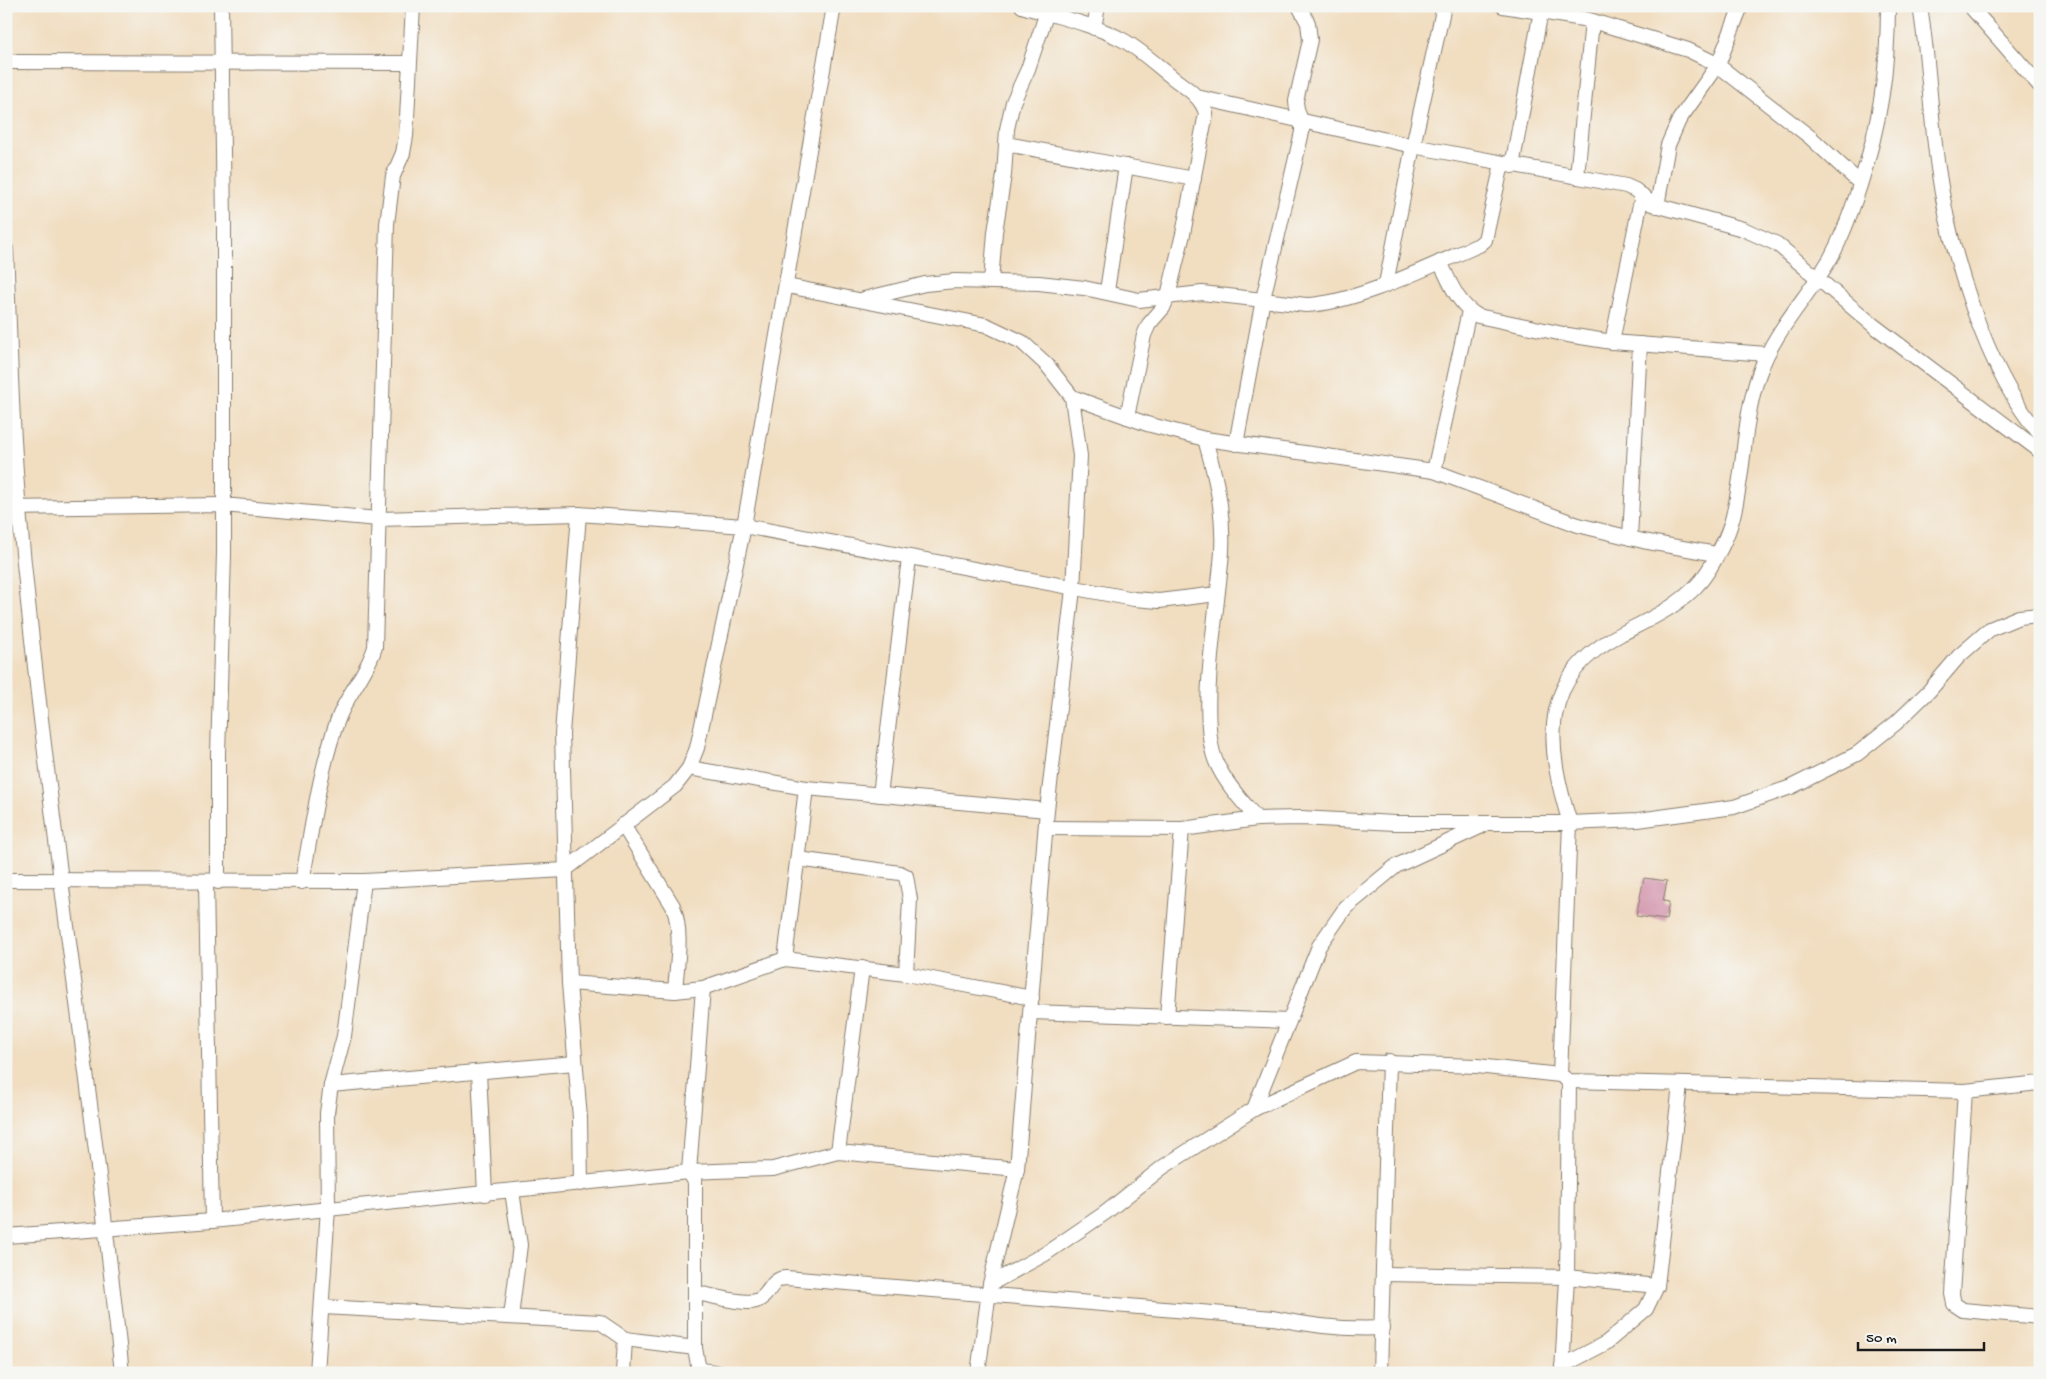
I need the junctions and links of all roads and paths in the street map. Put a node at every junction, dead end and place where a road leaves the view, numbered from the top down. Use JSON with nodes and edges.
{"nodes":[{"id":1,"x":220,"y":6,"type":"edge"},
{"id":2,"x":413,"y":6,"type":"edge"},
{"id":3,"x":834,"y":6,"type":"edge"},
{"id":4,"x":1022,"y":6,"type":"edge"},
{"id":5,"x":1098,"y":6,"type":"edge"},
{"id":6,"x":1299,"y":6,"type":"edge"},
{"id":7,"x":1444,"y":6,"type":"edge"},
{"id":8,"x":1503,"y":6,"type":"edge"},
{"id":9,"x":1741,"y":6,"type":"edge"},
{"id":10,"x":1888,"y":6,"type":"edge"},
{"id":11,"x":1920,"y":6,"type":"edge"},
{"id":12,"x":1970,"y":6,"type":"edge"},
{"id":13,"x":1048,"y":10,"type":"edge"},
{"id":14,"x":1541,"y":11,"type":"junction"},
{"id":15,"x":1568,"y":11,"type":"edge"},
{"id":16,"x":1592,"y":21,"type":"junction"},
{"id":17,"x":1094,"y":28,"type":"junction"},
{"id":18,"x":6,"y":62,"type":"edge"},
{"id":19,"x":408,"y":63,"type":"junction"},
{"id":20,"x":222,"y":64,"type":"junction"},
{"id":21,"x":1718,"y":65,"type":"junction"},
{"id":22,"x":2040,"y":86,"type":"edge"},
{"id":23,"x":1197,"y":97,"type":"junction"},
{"id":24,"x":1303,"y":122,"type":"junction"},
{"id":25,"x":1006,"y":144,"type":"junction"},
{"id":26,"x":1413,"y":146,"type":"junction"},
{"id":27,"x":1507,"y":165,"type":"junction"},
{"id":28,"x":1126,"y":166,"type":"junction"},
{"id":29,"x":1577,"y":177,"type":"junction"},
{"id":30,"x":1194,"y":179,"type":"junction"},
{"id":31,"x":1860,"y":184,"type":"junction"},
{"id":32,"x":1642,"y":195,"type":"junction"},
{"id":33,"x":1657,"y":206,"type":"junction"},
{"id":34,"x":6,"y":250,"type":"edge"},
{"id":35,"x":1440,"y":262,"type":"junction"},
{"id":36,"x":1818,"y":278,"type":"junction"},
{"id":37,"x":990,"y":282,"type":"junction"},
{"id":38,"x":1386,"y":284,"type":"junction"},
{"id":39,"x":787,"y":286,"type":"junction"},
{"id":40,"x":1107,"y":291,"type":"junction"},
{"id":41,"x":1168,"y":296,"type":"junction"},
{"id":42,"x":1263,"y":299,"type":"junction"},
{"id":43,"x":861,"y":300,"type":"junction"},
{"id":44,"x":1469,"y":311,"type":"junction"},
{"id":45,"x":1612,"y":342,"type":"junction"},
{"id":46,"x":1640,"y":344,"type":"junction"},
{"id":47,"x":1766,"y":354,"type":"junction"},
{"id":48,"x":1072,"y":397,"type":"junction"},
{"id":49,"x":1127,"y":417,"type":"junction"},
{"id":50,"x":2039,"y":431,"type":"edge"},
{"id":51,"x":1205,"y":439,"type":"junction"},
{"id":52,"x":1236,"y":444,"type":"junction"},
{"id":53,"x":2040,"y":451,"type":"edge"},
{"id":54,"x":1434,"y":471,"type":"junction"},
{"id":55,"x":223,"y":505,"type":"junction"},
{"id":56,"x":12,"y":508,"type":"edge"},
{"id":57,"x":579,"y":514,"type":"junction"},
{"id":58,"x":378,"y":519,"type":"junction"},
{"id":59,"x":744,"y":526,"type":"junction"},
{"id":60,"x":1630,"y":538,"type":"junction"},
{"id":61,"x":1716,"y":554,"type":"junction"},
{"id":62,"x":909,"y":558,"type":"junction"},
{"id":63,"x":1073,"y":589,"type":"junction"},
{"id":64,"x":1218,"y":594,"type":"junction"},
{"id":65,"x":2040,"y":615,"type":"edge"},
{"id":66,"x":689,"y":768,"type":"junction"},
{"id":67,"x":806,"y":788,"type":"junction"},
{"id":68,"x":880,"y":795,"type":"junction"},
{"id":69,"x":1047,"y":810,"type":"junction"},
{"id":70,"x":1257,"y":819,"type":"junction"},
{"id":71,"x":1570,"y":823,"type":"junction"},
{"id":72,"x":1486,"y":824,"type":"junction"},
{"id":73,"x":623,"y":825,"type":"junction"},
{"id":74,"x":1046,"y":828,"type":"junction"},
{"id":75,"x":1182,"y":829,"type":"junction"},
{"id":76,"x":798,"y":859,"type":"junction"},
{"id":77,"x":565,"y":870,"type":"junction"},
{"id":78,"x":6,"y":880,"type":"edge"},
{"id":79,"x":62,"y":881,"type":"junction"},
{"id":80,"x":364,"y":881,"type":"junction"},
{"id":81,"x":212,"y":882,"type":"junction"},
{"id":82,"x":302,"y":882,"type":"junction"},
{"id":83,"x":785,"y":959,"type":"junction"},
{"id":84,"x":862,"y":968,"type":"junction"},
{"id":85,"x":906,"y":974,"type":"junction"},
{"id":86,"x":569,"y":983,"type":"junction"},
{"id":87,"x":703,"y":988,"type":"junction"},
{"id":88,"x":674,"y":991,"type":"junction"},
{"id":89,"x":1031,"y":1005,"type":"junction"},
{"id":90,"x":1167,"y":1017,"type":"junction"},
{"id":91,"x":1289,"y":1021,"type":"junction"},
{"id":92,"x":1389,"y":1061,"type":"junction"},
{"id":93,"x":575,"y":1063,"type":"junction"},
{"id":94,"x":478,"y":1072,"type":"junction"},
{"id":95,"x":1565,"y":1078,"type":"junction"},
{"id":96,"x":2040,"y":1083,"type":"edge"},
{"id":97,"x":331,"y":1085,"type":"junction"},
{"id":98,"x":1680,"y":1085,"type":"junction"},
{"id":99,"x":1965,"y":1091,"type":"junction"},
{"id":100,"x":1254,"y":1109,"type":"junction"},
{"id":101,"x":838,"y":1152,"type":"junction"},
{"id":102,"x":1017,"y":1170,"type":"junction"},
{"id":103,"x":689,"y":1172,"type":"junction"},
{"id":104,"x":581,"y":1184,"type":"junction"},
{"id":105,"x":512,"y":1191,"type":"junction"},
{"id":106,"x":485,"y":1194,"type":"junction"},
{"id":107,"x":328,"y":1208,"type":"junction"},
{"id":108,"x":212,"y":1221,"type":"junction"},
{"id":109,"x":106,"y":1228,"type":"junction"},
{"id":110,"x":6,"y":1236,"type":"edge"},
{"id":111,"x":1384,"y":1274,"type":"junction"},
{"id":112,"x":1567,"y":1277,"type":"junction"},
{"id":113,"x":1658,"y":1286,"type":"junction"},
{"id":114,"x":989,"y":1289,"type":"junction"},
{"id":115,"x":696,"y":1293,"type":"junction"},
{"id":116,"x":323,"y":1307,"type":"junction"},
{"id":117,"x":511,"y":1317,"type":"junction"},
{"id":118,"x":2040,"y":1317,"type":"edge"},
{"id":119,"x":1382,"y":1328,"type":"junction"},
{"id":120,"x":625,"y":1338,"type":"junction"},
{"id":121,"x":695,"y":1348,"type":"junction"},
{"id":122,"x":1562,"y":1370,"type":"edge"},
{"id":123,"x":122,"y":1373,"type":"edge"},
{"id":124,"x":316,"y":1373,"type":"edge"},
{"id":125,"x":623,"y":1373,"type":"edge"},
{"id":126,"x":719,"y":1373,"type":"edge"},
{"id":127,"x":978,"y":1373,"type":"edge"},
{"id":128,"x":1380,"y":1373,"type":"edge"}],
"edges":[{"from":1,"to":20,"type":"street"},
{"from":2,"to":19,"type":"street"},
{"from":3,"to":39,"type":"street"},
{"from":4,"to":13,"type":"street"},
{"from":5,"to":17,"type":"street"},
{"from":6,"to":24,"type":"street"},
{"from":7,"to":26,"type":"street"},
{"from":8,"to":14,"type":"street"},
{"from":9,"to":21,"type":"street"},
{"from":10,"to":31,"type":"street"},
{"from":11,"to":50,"type":"street"},
{"from":12,"to":22,"type":"street"},
{"from":13,"to":17,"type":"street"},
{"from":13,"to":25,"type":"street"},
{"from":14,"to":15,"type":"street"},
{"from":14,"to":27,"type":"street"},
{"from":15,"to":16,"type":"street"},
{"from":16,"to":21,"type":"street"},
{"from":16,"to":29,"type":"street"},
{"from":17,"to":23,"type":"street"},
{"from":18,"to":20,"type":"street"},
{"from":19,"to":20,"type":"street"},
{"from":19,"to":58,"type":"street"},
{"from":20,"to":55,"type":"street"},
{"from":21,"to":31,"type":"street"},
{"from":21,"to":33,"type":"street"},
{"from":23,"to":24,"type":"street"},
{"from":23,"to":30,"type":"street"},
{"from":24,"to":26,"type":"street"},
{"from":24,"to":42,"type":"street"},
{"from":25,"to":28,"type":"street"},
{"from":25,"to":37,"type":"street"},
{"from":26,"to":27,"type":"street"},
{"from":26,"to":38,"type":"street"},
{"from":27,"to":29,"type":"street"},
{"from":27,"to":35,"type":"street"},
{"from":28,"to":30,"type":"street"},
{"from":28,"to":40,"type":"street"},
{"from":29,"to":32,"type":"street"},
{"from":30,"to":41,"type":"street"},
{"from":31,"to":36,"type":"street"},
{"from":32,"to":33,"type":"street"},
{"from":32,"to":45,"type":"street"},
{"from":33,"to":36,"type":"street"},
{"from":34,"to":56,"type":"street"},
{"from":35,"to":38,"type":"street"},
{"from":35,"to":44,"type":"street"},
{"from":36,"to":47,"type":"street"},
{"from":36,"to":53,"type":"street"},
{"from":37,"to":40,"type":"street"},
{"from":37,"to":43,"type":"street"},
{"from":38,"to":42,"type":"street"},
{"from":39,"to":43,"type":"street"},
{"from":39,"to":59,"type":"street"},
{"from":40,"to":41,"type":"street"},
{"from":41,"to":42,"type":"street"},
{"from":41,"to":49,"type":"street"},
{"from":42,"to":52,"type":"street"},
{"from":43,"to":48,"type":"street"},
{"from":44,"to":45,"type":"street"},
{"from":44,"to":54,"type":"street"},
{"from":45,"to":46,"type":"street"},
{"from":46,"to":47,"type":"street"},
{"from":46,"to":60,"type":"street"},
{"from":47,"to":61,"type":"street"},
{"from":48,"to":49,"type":"street"},
{"from":48,"to":63,"type":"street"},
{"from":49,"to":51,"type":"street"},
{"from":51,"to":52,"type":"street"},
{"from":51,"to":64,"type":"street"},
{"from":52,"to":54,"type":"street"},
{"from":54,"to":60,"type":"street"},
{"from":55,"to":56,"type":"street"},
{"from":55,"to":58,"type":"street"},
{"from":55,"to":81,"type":"street"},
{"from":56,"to":79,"type":"street"},
{"from":57,"to":58,"type":"street"},
{"from":57,"to":59,"type":"street"},
{"from":57,"to":77,"type":"street"},
{"from":58,"to":82,"type":"street"},
{"from":59,"to":62,"type":"street"},
{"from":59,"to":66,"type":"street"},
{"from":60,"to":61,"type":"street"},
{"from":61,"to":71,"type":"street"},
{"from":62,"to":63,"type":"street"},
{"from":62,"to":68,"type":"street"},
{"from":63,"to":64,"type":"street"},
{"from":63,"to":69,"type":"street"},
{"from":64,"to":70,"type":"street"},
{"from":65,"to":71,"type":"street"},
{"from":66,"to":67,"type":"street"},
{"from":66,"to":73,"type":"street"},
{"from":67,"to":68,"type":"street"},
{"from":67,"to":76,"type":"street"},
{"from":68,"to":69,"type":"street"},
{"from":69,"to":74,"type":"street"},
{"from":70,"to":72,"type":"street"},
{"from":70,"to":75,"type":"street"},
{"from":71,"to":72,"type":"street"},
{"from":71,"to":95,"type":"street"},
{"from":72,"to":91,"type":"street"},
{"from":73,"to":77,"type":"street"},
{"from":73,"to":88,"type":"street"},
{"from":74,"to":75,"type":"street"},
{"from":74,"to":89,"type":"street"},
{"from":75,"to":90,"type":"street"},
{"from":76,"to":83,"type":"street"},
{"from":76,"to":85,"type":"street"},
{"from":77,"to":80,"type":"street"},
{"from":77,"to":86,"type":"street"},
{"from":78,"to":79,"type":"street"},
{"from":79,"to":81,"type":"street"},
{"from":79,"to":109,"type":"street"},
{"from":80,"to":82,"type":"street"},
{"from":80,"to":97,"type":"street"},
{"from":81,"to":82,"type":"street"},
{"from":81,"to":108,"type":"street"},
{"from":83,"to":84,"type":"street"},
{"from":83,"to":87,"type":"street"},
{"from":84,"to":85,"type":"street"},
{"from":84,"to":101,"type":"street"},
{"from":85,"to":89,"type":"street"},
{"from":86,"to":88,"type":"street"},
{"from":86,"to":93,"type":"street"},
{"from":87,"to":88,"type":"street"},
{"from":87,"to":103,"type":"street"},
{"from":89,"to":90,"type":"street"},
{"from":89,"to":102,"type":"street"},
{"from":90,"to":91,"type":"street"},
{"from":91,"to":100,"type":"street"},
{"from":92,"to":95,"type":"street"},
{"from":92,"to":100,"type":"street"},
{"from":92,"to":111,"type":"street"},
{"from":93,"to":94,"type":"street"},
{"from":93,"to":104,"type":"street"},
{"from":94,"to":97,"type":"street"},
{"from":94,"to":106,"type":"street"},
{"from":95,"to":98,"type":"street"},
{"from":95,"to":112,"type":"street"},
{"from":96,"to":99,"type":"street"},
{"from":97,"to":107,"type":"street"},
{"from":98,"to":99,"type":"street"},
{"from":98,"to":113,"type":"street"},
{"from":99,"to":118,"type":"street"},
{"from":100,"to":114,"type":"street"},
{"from":101,"to":102,"type":"street"},
{"from":101,"to":103,"type":"street"},
{"from":102,"to":114,"type":"street"},
{"from":103,"to":104,"type":"street"},
{"from":103,"to":115,"type":"street"},
{"from":104,"to":105,"type":"street"},
{"from":105,"to":106,"type":"street"},
{"from":105,"to":117,"type":"street"},
{"from":106,"to":107,"type":"street"},
{"from":107,"to":108,"type":"street"},
{"from":107,"to":116,"type":"street"},
{"from":108,"to":109,"type":"street"},
{"from":109,"to":110,"type":"street"},
{"from":109,"to":123,"type":"street"},
{"from":111,"to":112,"type":"street"},
{"from":111,"to":119,"type":"street"},
{"from":112,"to":113,"type":"street"},
{"from":112,"to":122,"type":"street"},
{"from":113,"to":122,"type":"street"},
{"from":114,"to":115,"type":"street"},
{"from":114,"to":119,"type":"street"},
{"from":114,"to":127,"type":"street"},
{"from":115,"to":121,"type":"street"},
{"from":116,"to":117,"type":"street"},
{"from":116,"to":124,"type":"street"},
{"from":117,"to":120,"type":"street"},
{"from":119,"to":128,"type":"street"},
{"from":120,"to":121,"type":"street"},
{"from":120,"to":125,"type":"street"},
{"from":121,"to":126,"type":"street"}]}
